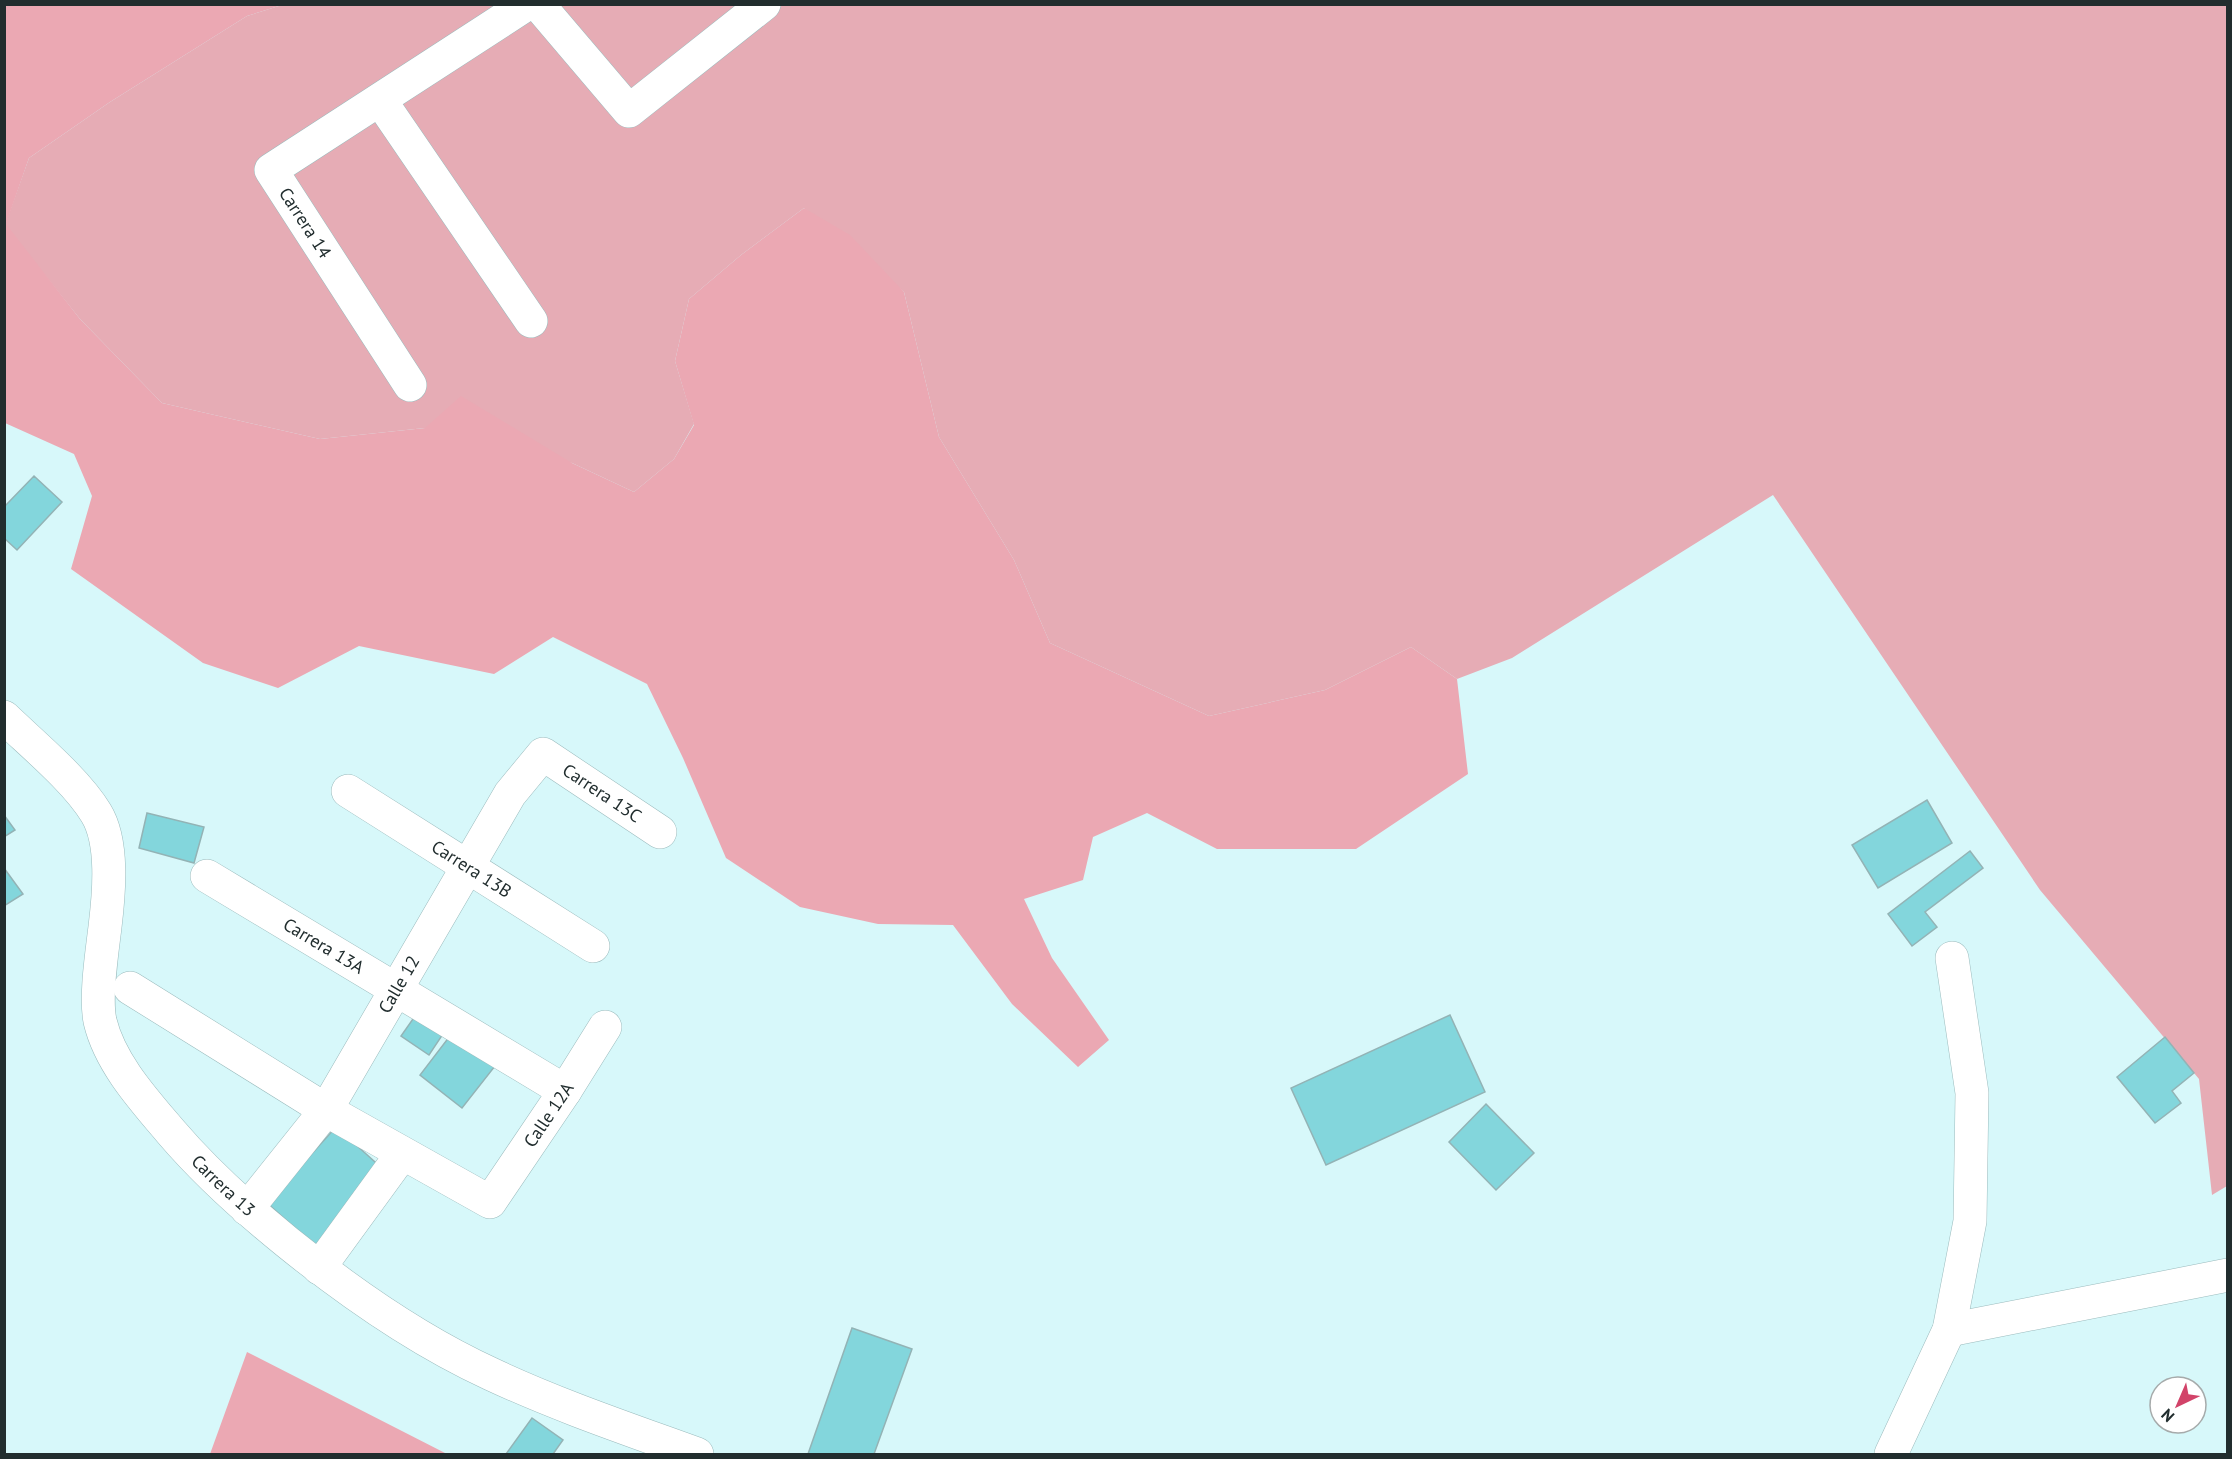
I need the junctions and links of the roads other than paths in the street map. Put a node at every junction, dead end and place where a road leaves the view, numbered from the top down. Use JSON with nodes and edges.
{"nodes":[{"id":1,"x":527,"y":4,"type":"edge"},
{"id":2,"x":538,"y":4,"type":"edge"},
{"id":3,"x":764,"y":4,"type":"edge"},
{"id":4,"x":380,"y":100,"type":"junction"},
{"id":5,"x":531,"y":321,"type":"dead end"},
{"id":6,"x":410,"y":385,"type":"dead end"},
{"id":7,"x":4,"y":717,"type":"edge"},
{"id":8,"x":543,"y":754,"type":"joint"},
{"id":9,"x":348,"y":791,"type":"dead end"},
{"id":10,"x":660,"y":832,"type":"dead end"},
{"id":11,"x":467,"y":866,"type":"junction"},
{"id":12,"x":207,"y":876,"type":"dead end"},
{"id":13,"x":593,"y":946,"type":"dead end"},
{"id":14,"x":1952,"y":958,"type":"dead end"},
{"id":15,"x":130,"y":988,"type":"dead end"},
{"id":16,"x":395,"y":988,"type":"junction"},
{"id":17,"x":605,"y":1027,"type":"dead end"},
{"id":18,"x":565,"y":1091,"type":"junction"},
{"id":19,"x":326,"y":1110,"type":"junction"},
{"id":20,"x":402,"y":1154,"type":"junction"},
{"id":21,"x":247,"y":1209,"type":"junction"},
{"id":22,"x":319,"y":1268,"type":"junction"},
{"id":23,"x":2228,"y":1275,"type":"edge"},
{"id":24,"x":1949,"y":1330,"type":"junction"},
{"id":25,"x":697,"y":1455,"type":"edge"},
{"id":26,"x":1891,"y":1455,"type":"edge"}],
"edges":[{"from":1,"to":4,"type":"street","name":"Carrera 14"},
{"from":2,"to":3,"type":"street"},
{"from":4,"to":5,"type":"street"},
{"from":4,"to":6,"type":"street","name":"Carrera 14"},
{"from":7,"to":21,"type":"street","name":"Carrera 13"},
{"from":8,"to":10,"type":"street","name":"Carrera 13C"},
{"from":8,"to":11,"type":"street","name":"Calle 12"},
{"from":9,"to":11,"type":"street","name":"Carrera 13B"},
{"from":11,"to":13,"type":"street","name":"Carrera 13B"},
{"from":11,"to":16,"type":"street","name":"Calle 12"},
{"from":12,"to":16,"type":"street","name":"Carrera 13A"},
{"from":14,"to":24,"type":"street"},
{"from":15,"to":19,"type":"street"},
{"from":16,"to":18,"type":"street","name":"Carrera 13A"},
{"from":16,"to":19,"type":"street","name":"Calle 12"},
{"from":17,"to":18,"type":"street","name":"Calle 12A"},
{"from":18,"to":20,"type":"street","name":"Calle 12A"},
{"from":19,"to":20,"type":"street"},
{"from":19,"to":21,"type":"street","name":"Calle 12"},
{"from":20,"to":22,"type":"street"},
{"from":21,"to":22,"type":"street","name":"Carrera 13"},
{"from":22,"to":25,"type":"street","name":"Carrera 13"},
{"from":23,"to":24,"type":"street"},
{"from":24,"to":26,"type":"street"}]}
